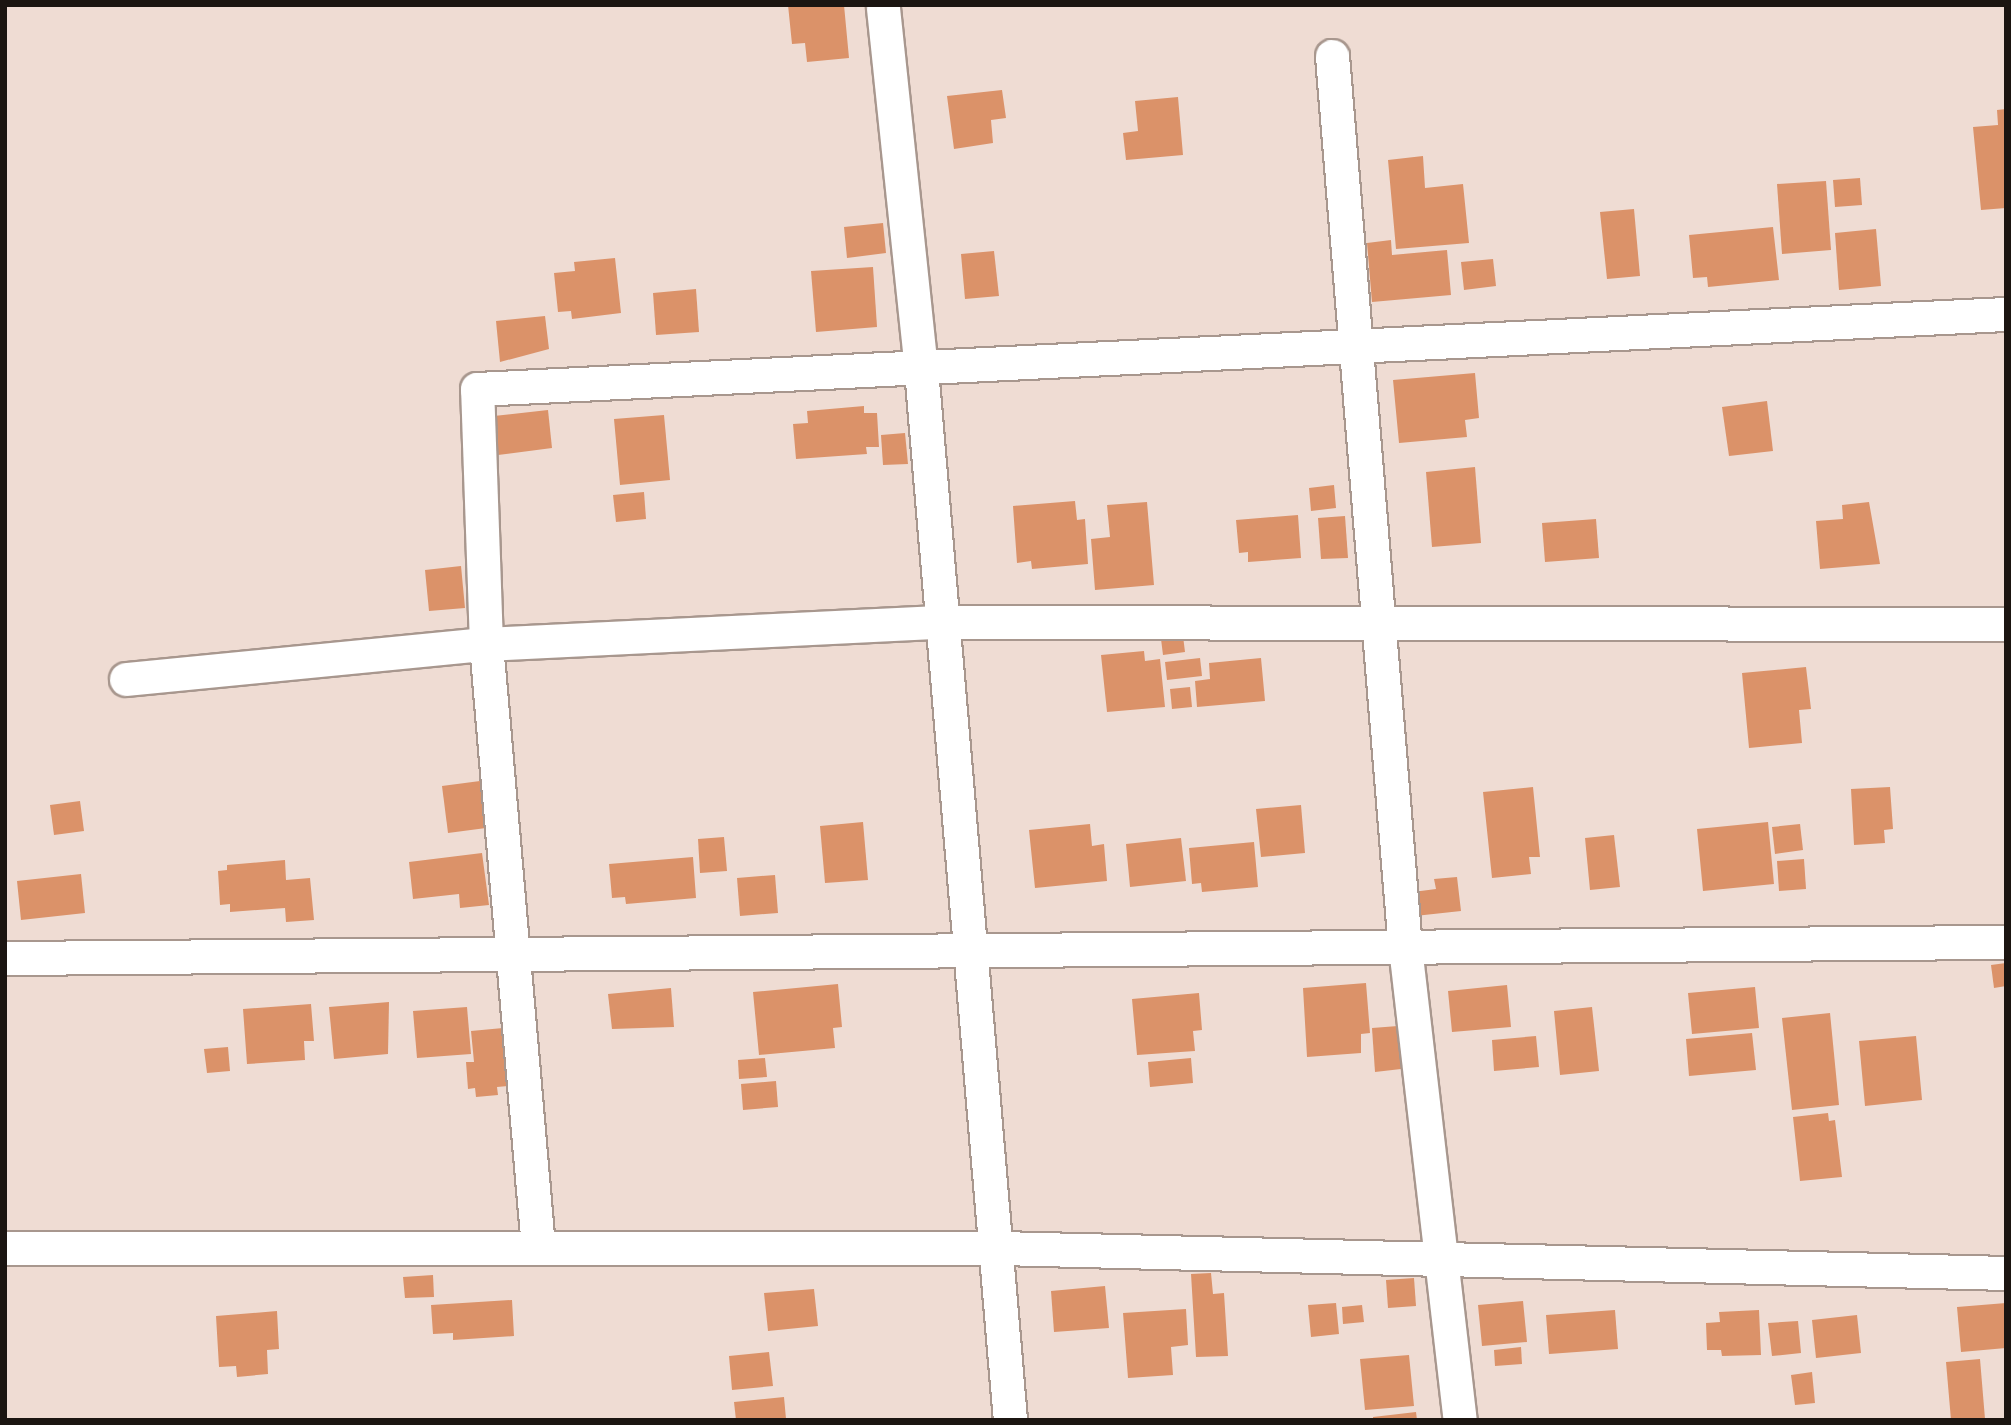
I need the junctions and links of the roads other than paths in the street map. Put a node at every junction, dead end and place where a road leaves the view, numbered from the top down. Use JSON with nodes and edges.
{"nodes":[{"id":1,"x":883,"y":8,"type":"dead end"},
{"id":2,"x":1332,"y":56,"type":"dead end"},
{"id":3,"x":2006,"y":314,"type":"edge"},
{"id":4,"x":1356,"y":349,"type":"junction"},
{"id":5,"x":921,"y":369,"type":"junction"},
{"id":6,"x":1376,"y":620,"type":"junction"},
{"id":7,"x":942,"y":622,"type":"junction"},
{"id":8,"x":2006,"y":624,"type":"edge"},
{"id":9,"x":486,"y":643,"type":"junction"},
{"id":10,"x":126,"y":678,"type":"dead end"},
{"id":11,"x":2006,"y":942,"type":"edge"},
{"id":12,"x":1407,"y":944,"type":"junction"},
{"id":13,"x":967,"y":948,"type":"junction"},
{"id":14,"x":516,"y":952,"type":"junction"},
{"id":15,"x":5,"y":958,"type":"edge"},
{"id":16,"x":538,"y":1247,"type":"junction"},
{"id":17,"x":5,"y":1248,"type":"edge"},
{"id":18,"x":999,"y":1248,"type":"junction"},
{"id":19,"x":1443,"y":1256,"type":"junction"},
{"id":20,"x":2006,"y":1273,"type":"edge"},
{"id":21,"x":1010,"y":1420,"type":"edge"},
{"id":22,"x":1460,"y":1420,"type":"edge"}],
"edges":[{"from":1,"to":5,"type":"street"},
{"from":2,"to":4,"type":"street"},
{"from":3,"to":4,"type":"street"},
{"from":4,"to":5,"type":"street"},
{"from":4,"to":6,"type":"street"},
{"from":5,"to":7,"type":"street"},
{"from":5,"to":9,"type":"street"},
{"from":6,"to":7,"type":"street"},
{"from":6,"to":8,"type":"street"},
{"from":6,"to":12,"type":"street"},
{"from":7,"to":9,"type":"street"},
{"from":7,"to":13,"type":"street"},
{"from":9,"to":10,"type":"street"},
{"from":9,"to":14,"type":"street"},
{"from":11,"to":12,"type":"street"},
{"from":12,"to":13,"type":"street"},
{"from":12,"to":19,"type":"street"},
{"from":13,"to":14,"type":"street"},
{"from":13,"to":18,"type":"street"},
{"from":14,"to":15,"type":"street"},
{"from":14,"to":16,"type":"street"},
{"from":16,"to":17,"type":"street"},
{"from":16,"to":18,"type":"street"},
{"from":18,"to":19,"type":"street"},
{"from":18,"to":21,"type":"street"},
{"from":19,"to":20,"type":"street"},
{"from":19,"to":22,"type":"street"}]}
